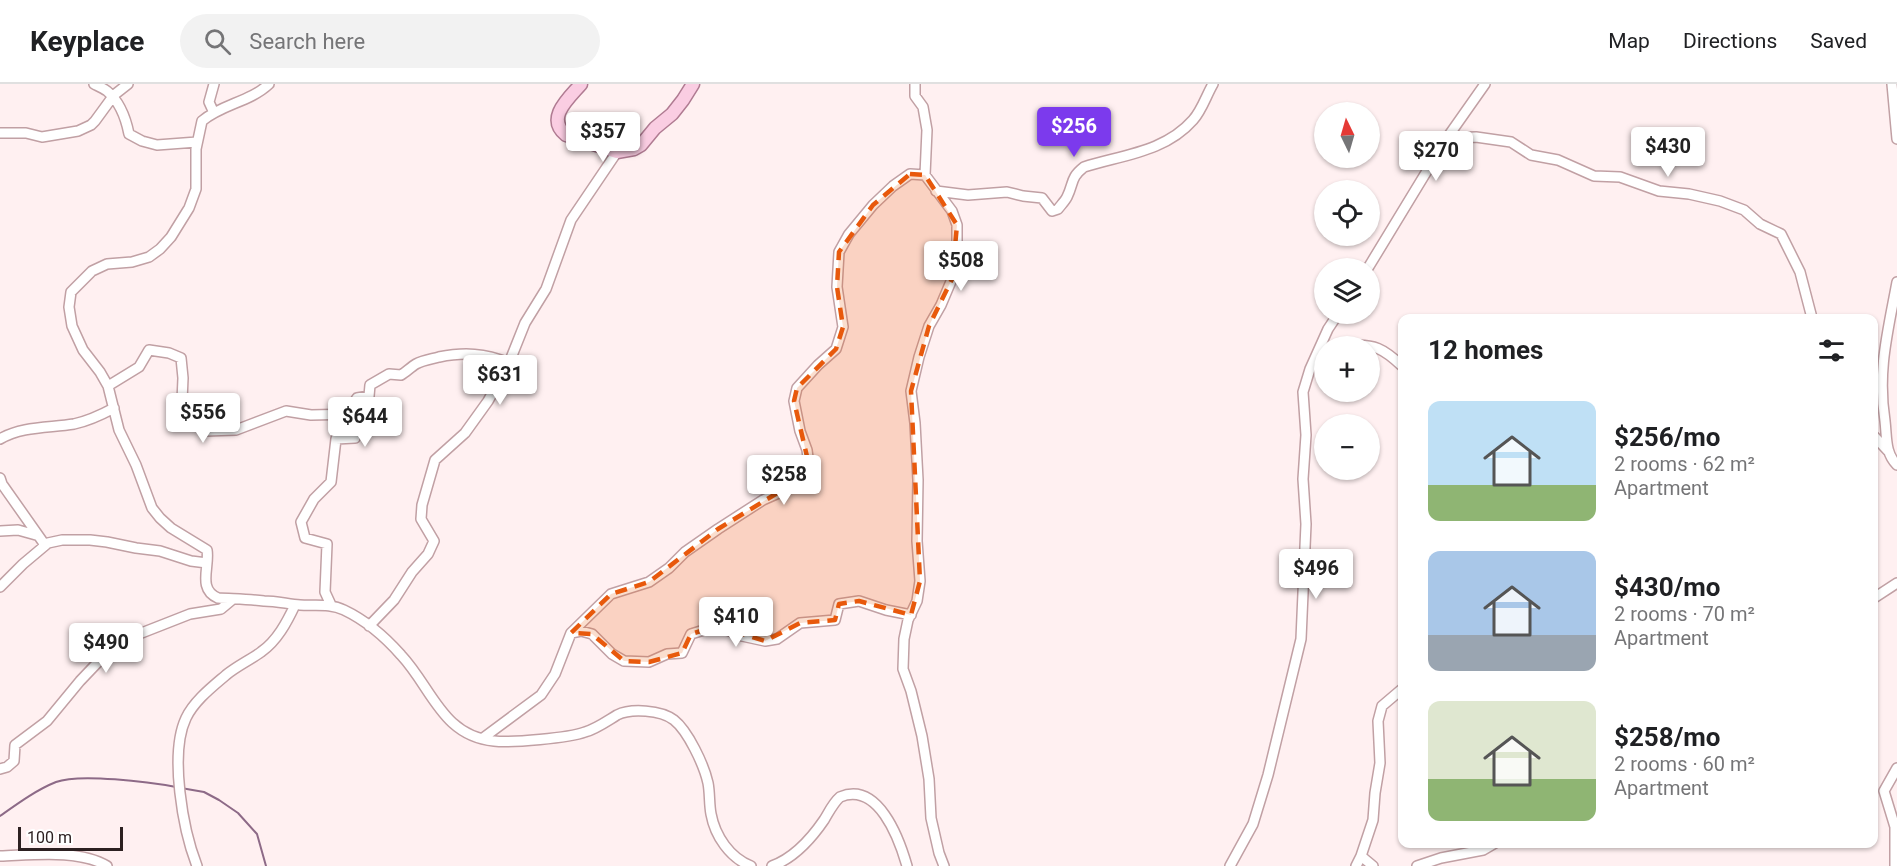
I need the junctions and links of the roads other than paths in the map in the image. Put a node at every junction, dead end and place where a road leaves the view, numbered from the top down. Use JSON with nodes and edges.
{"nodes":[{"id":1,"x":94,"y":84,"type":"edge"},
{"id":2,"x":128,"y":84,"type":"edge"},
{"id":3,"x":214,"y":84,"type":"edge"},
{"id":4,"x":269,"y":84,"type":"edge"},
{"id":5,"x":581,"y":84,"type":"edge"},
{"id":6,"x":693,"y":84,"type":"edge"},
{"id":7,"x":915,"y":84,"type":"edge"},
{"id":8,"x":1213,"y":84,"type":"edge"},
{"id":9,"x":1485,"y":84,"type":"edge"},
{"id":10,"x":1892,"y":84,"type":"edge"},
{"id":11,"x":112,"y":98,"type":"junction"},
{"id":12,"x":214,"y":113,"type":"junction"},
{"id":13,"x":0,"y":133,"type":"edge"},
{"id":14,"x":1447,"y":138,"type":"junction"},
{"id":15,"x":1897,"y":139,"type":"edge"},
{"id":16,"x":198,"y":142,"type":"junction"},
{"id":17,"x":616,"y":152,"type":"junction"},
{"id":18,"x":925,"y":175,"type":"junction"},
{"id":19,"x":936,"y":191,"type":"junction"},
{"id":20,"x":1374,"y":258,"type":"edge"},
{"id":21,"x":1897,"y":282,"type":"edge"},
{"id":22,"x":1811,"y":314,"type":"edge"},
{"id":23,"x":1380,"y":349,"type":"edge"},
{"id":24,"x":1314,"y":362,"type":"edge"},
{"id":25,"x":1398,"y":362,"type":"edge"},
{"id":26,"x":509,"y":363,"type":"junction"},
{"id":27,"x":108,"y":386,"type":"junction"},
{"id":28,"x":114,"y":408,"type":"junction"},
{"id":29,"x":355,"y":414,"type":"junction"},
{"id":30,"x":0,"y":439,"type":"edge"},
{"id":31,"x":1878,"y":440,"type":"edge"},
{"id":32,"x":1888,"y":451,"type":"junction"},
{"id":33,"x":1897,"y":465,"type":"edge"},
{"id":34,"x":0,"y":478,"type":"edge"},
{"id":35,"x":0,"y":531,"type":"edge"},
{"id":36,"x":36,"y":534,"type":"junction"},
{"id":37,"x":45,"y":545,"type":"junction"},
{"id":38,"x":207,"y":563,"type":"junction"},
{"id":39,"x":1897,"y":583,"type":"edge"},
{"id":40,"x":0,"y":587,"type":"edge"},
{"id":41,"x":1878,"y":595,"type":"edge"},
{"id":42,"x":233,"y":599,"type":"junction"},
{"id":43,"x":295,"y":605,"type":"junction"},
{"id":44,"x":331,"y":606,"type":"junction"},
{"id":45,"x":911,"y":615,"type":"junction"},
{"id":46,"x":369,"y":626,"type":"junction"},
{"id":47,"x":571,"y":633,"type":"junction"},
{"id":48,"x":1398,"y":692,"type":"edge"},
{"id":49,"x":483,"y":738,"type":"junction"},
{"id":50,"x":1897,"y":768,"type":"edge"},
{"id":51,"x":0,"y":769,"type":"edge"},
{"id":52,"x":1487,"y":848,"type":"edge"},
{"id":53,"x":0,"y":856,"type":"edge"},
{"id":54,"x":1361,"y":856,"type":"junction"},
{"id":55,"x":81,"y":861,"type":"edge"},
{"id":56,"x":107,"y":866,"type":"edge"},
{"id":57,"x":197,"y":866,"type":"edge"},
{"id":58,"x":751,"y":866,"type":"edge"},
{"id":59,"x":772,"y":866,"type":"edge"},
{"id":60,"x":907,"y":866,"type":"edge"},
{"id":61,"x":944,"y":866,"type":"edge"},
{"id":62,"x":1230,"y":866,"type":"edge"},
{"id":63,"x":1356,"y":866,"type":"edge"},
{"id":64,"x":1373,"y":866,"type":"edge"},
{"id":65,"x":1418,"y":866,"type":"edge"},
{"id":66,"x":1895,"y":866,"type":"edge"}],
"edges":[{"from":1,"to":11,"type":"street"},
{"from":2,"to":11,"type":"street"},
{"from":3,"to":12,"type":"street"},
{"from":4,"to":12,"type":"street"},
{"from":5,"to":17,"type":"main road"},
{"from":6,"to":17,"type":"main road"},
{"from":7,"to":18,"type":"street"},
{"from":8,"to":19,"type":"street"},
{"from":9,"to":14,"type":"street"},
{"from":10,"to":15,"type":"street"},
{"from":11,"to":13,"type":"street"},
{"from":11,"to":16,"type":"street"},
{"from":12,"to":16,"type":"street"},
{"from":14,"to":20,"type":"street"},
{"from":14,"to":22,"type":"street"},
{"from":16,"to":27,"type":"street"},
{"from":17,"to":26,"type":"street"},
{"from":18,"to":19,"type":"street"},
{"from":18,"to":47,"type":"street"},
{"from":19,"to":45,"type":"street"},
{"from":21,"to":32,"type":"street"},
{"from":23,"to":25,"type":"street"},
{"from":24,"to":62,"type":"street"},
{"from":26,"to":29,"type":"street"},
{"from":26,"to":46,"type":"street"},
{"from":27,"to":28,"type":"street"},
{"from":27,"to":29,"type":"street"},
{"from":28,"to":30,"type":"street"},
{"from":28,"to":38,"type":"street"},
{"from":29,"to":44,"type":"street"},
{"from":31,"to":32,"type":"street"},
{"from":32,"to":33,"type":"street"},
{"from":34,"to":36,"type":"street"},
{"from":35,"to":36,"type":"street"},
{"from":36,"to":37,"type":"street"},
{"from":37,"to":38,"type":"street"},
{"from":37,"to":40,"type":"street"},
{"from":38,"to":42,"type":"street"},
{"from":39,"to":41,"type":"street"},
{"from":42,"to":43,"type":"street"},
{"from":42,"to":51,"type":"street"},
{"from":43,"to":44,"type":"street"},
{"from":43,"to":57,"type":"street"},
{"from":44,"to":46,"type":"street"},
{"from":45,"to":47,"type":"street"},
{"from":45,"to":61,"type":"street"},
{"from":46,"to":49,"type":"street"},
{"from":47,"to":49,"type":"street"},
{"from":48,"to":54,"type":"street"},
{"from":49,"to":58,"type":"street"},
{"from":50,"to":66,"type":"street"},
{"from":52,"to":65,"type":"street"},
{"from":53,"to":55,"type":"street"},
{"from":54,"to":63,"type":"street"},
{"from":54,"to":64,"type":"street"},
{"from":55,"to":56,"type":"street"},
{"from":59,"to":60,"type":"street"}]}
